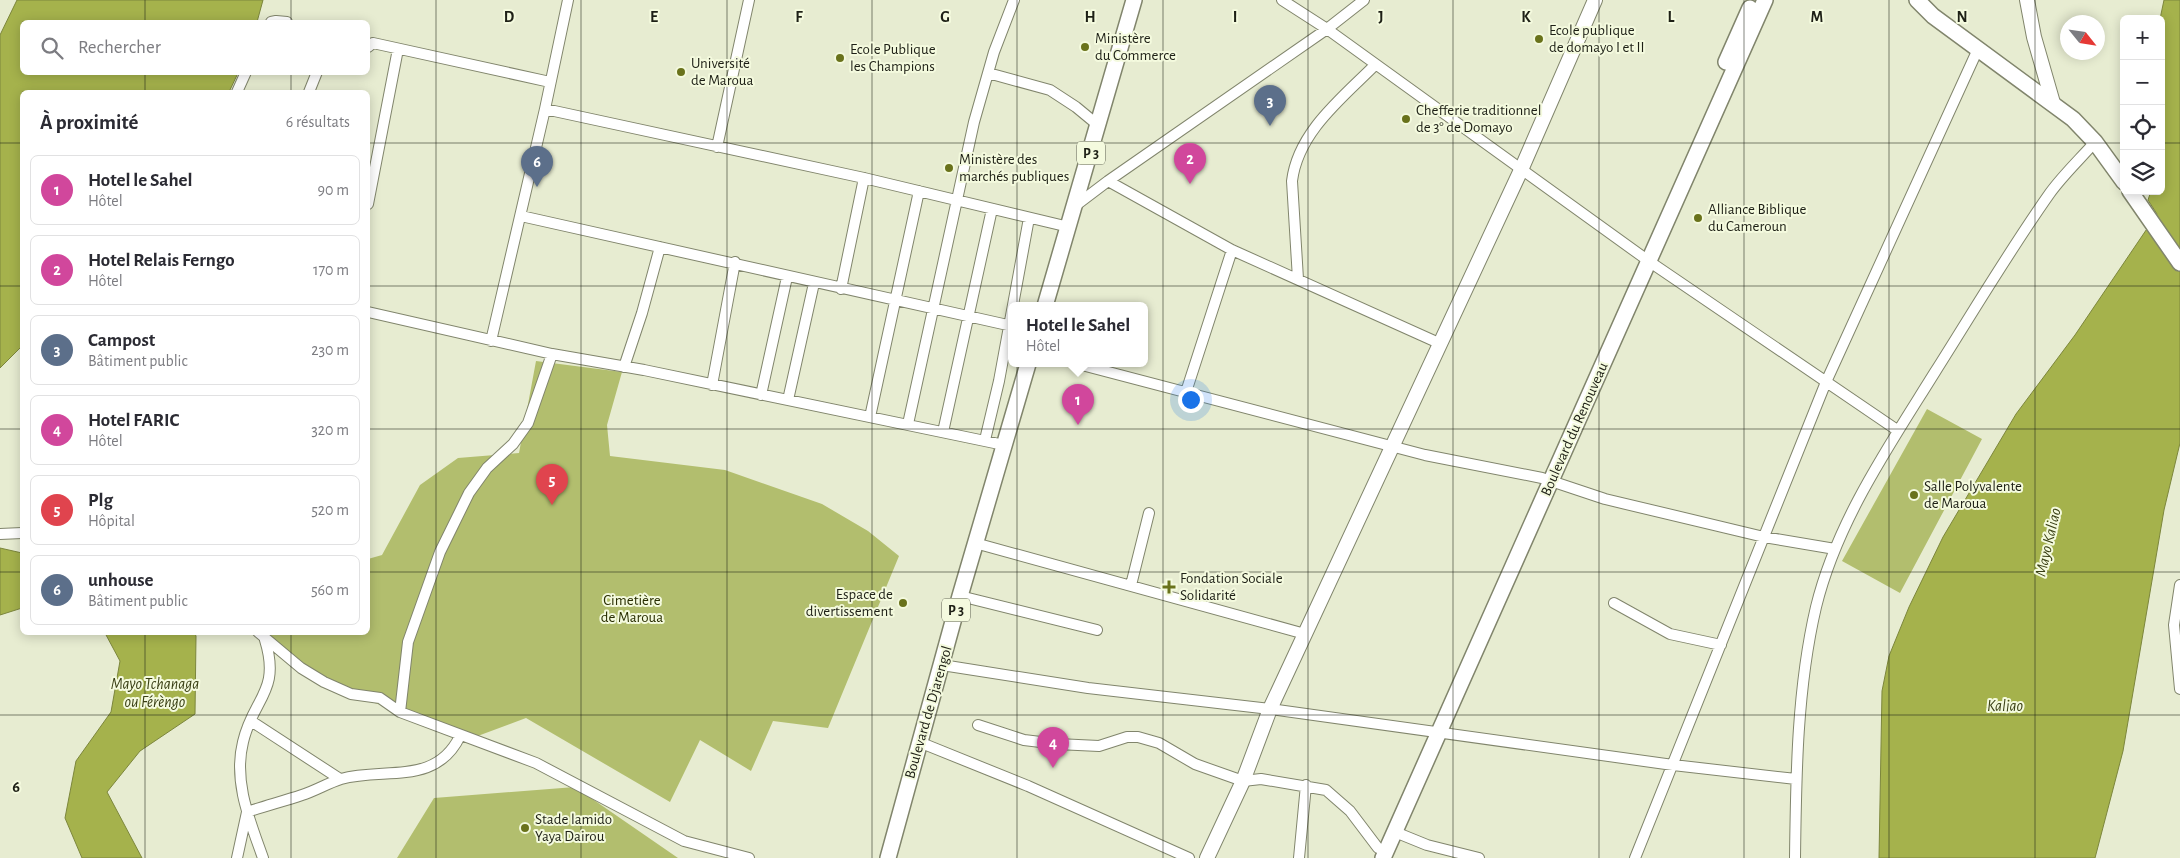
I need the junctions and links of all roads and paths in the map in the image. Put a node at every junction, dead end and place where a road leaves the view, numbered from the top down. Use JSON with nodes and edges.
{"nodes":[{"id":1,"x":568,"y":0,"type":"edge"},
{"id":2,"x":749,"y":0,"type":"edge"},
{"id":3,"x":1014,"y":0,"type":"edge"},
{"id":4,"x":1134,"y":0,"type":"edge"},
{"id":5,"x":1282,"y":0,"type":"edge"},
{"id":6,"x":1364,"y":0,"type":"edge"},
{"id":7,"x":1595,"y":0,"type":"edge"},
{"id":8,"x":1754,"y":0,"type":"edge"},
{"id":9,"x":1765,"y":0,"type":"edge"},
{"id":10,"x":1917,"y":0,"type":"edge"},
{"id":11,"x":2027,"y":0,"type":"edge"},
{"id":12,"x":1327,"y":29,"type":"junction"},
{"id":13,"x":370,"y":44,"type":"edge"},
{"id":14,"x":398,"y":49,"type":"junction"},
{"id":15,"x":1978,"y":49,"type":"junction"},
{"id":16,"x":1375,"y":65,"type":"junction"},
{"id":17,"x":988,"y":73,"type":"junction"},
{"id":18,"x":245,"y":75,"type":"edge"},
{"id":19,"x":316,"y":75,"type":"edge"},
{"id":20,"x":550,"y":82,"type":"junction"},
{"id":21,"x":238,"y":90,"type":"edge"},
{"id":22,"x":310,"y":90,"type":"edge"},
{"id":23,"x":2054,"y":103,"type":"junction"},
{"id":24,"x":545,"y":109,"type":"junction"},
{"id":25,"x":1099,"y":126,"type":"junction"},
{"id":26,"x":2095,"y":142,"type":"junction"},
{"id":27,"x":717,"y":147,"type":"junction"},
{"id":28,"x":1521,"y":170,"type":"junction"},
{"id":29,"x":864,"y":178,"type":"junction"},
{"id":30,"x":2120,"y":178,"type":"edge"},
{"id":31,"x":1108,"y":181,"type":"junction"},
{"id":32,"x":919,"y":191,"type":"junction"},
{"id":33,"x":370,"y":194,"type":"edge"},
{"id":34,"x":2133,"y":195,"type":"edge"},
{"id":35,"x":957,"y":200,"type":"junction"},
{"id":36,"x":1076,"y":206,"type":"junction"},
{"id":37,"x":992,"y":209,"type":"junction"},
{"id":38,"x":520,"y":216,"type":"junction"},
{"id":39,"x":1029,"y":218,"type":"junction"},
{"id":40,"x":1069,"y":227,"type":"junction"},
{"id":41,"x":660,"y":247,"type":"junction"},
{"id":42,"x":1232,"y":250,"type":"junction"},
{"id":43,"x":1646,"y":259,"type":"junction"},
{"id":44,"x":735,"y":262,"type":"junction"},
{"id":45,"x":2180,"y":263,"type":"edge"},
{"id":46,"x":788,"y":277,"type":"junction"},
{"id":47,"x":1298,"y":279,"type":"junction"},
{"id":48,"x":814,"y":283,"type":"junction"},
{"id":49,"x":841,"y":288,"type":"junction"},
{"id":50,"x":897,"y":300,"type":"junction"},
{"id":51,"x":1014,"y":302,"type":"edge"},
{"id":52,"x":1046,"y":302,"type":"edge"},
{"id":53,"x":934,"y":307,"type":"junction"},
{"id":54,"x":370,"y":312,"type":"edge"},
{"id":55,"x":969,"y":315,"type":"junction"},
{"id":56,"x":1008,"y":325,"type":"edge"},
{"id":57,"x":1008,"y":335,"type":"edge"},
{"id":58,"x":491,"y":341,"type":"junction"},
{"id":59,"x":1441,"y":344,"type":"junction"},
{"id":60,"x":552,"y":354,"type":"junction"},
{"id":61,"x":624,"y":366,"type":"junction"},
{"id":62,"x":1027,"y":367,"type":"edge"},
{"id":63,"x":1090,"y":367,"type":"edge"},
{"id":64,"x":1826,"y":382,"type":"junction"},
{"id":65,"x":712,"y":385,"type":"junction"},
{"id":66,"x":1186,"y":392,"type":"junction"},
{"id":67,"x":761,"y":395,"type":"junction"},
{"id":68,"x":788,"y":400,"type":"junction"},
{"id":69,"x":870,"y":417,"type":"junction"},
{"id":70,"x":908,"y":424,"type":"junction"},
{"id":71,"x":1897,"y":430,"type":"junction"},
{"id":72,"x":942,"y":432,"type":"junction"},
{"id":73,"x":984,"y":440,"type":"junction"},
{"id":74,"x":1004,"y":445,"type":"junction"},
{"id":75,"x":1394,"y":447,"type":"junction"},
{"id":76,"x":1546,"y":479,"type":"junction"},
{"id":77,"x":1149,"y":513,"type":"dead end"},
{"id":78,"x":20,"y":533,"type":"edge"},
{"id":79,"x":0,"y":534,"type":"edge"},
{"id":80,"x":1764,"y":537,"type":"junction"},
{"id":81,"x":975,"y":543,"type":"junction"},
{"id":82,"x":1835,"y":549,"type":"junction"},
{"id":83,"x":1131,"y":585,"type":"junction"},
{"id":84,"x":2180,"y":585,"type":"edge"},
{"id":85,"x":960,"y":596,"type":"junction"},
{"id":86,"x":1614,"y":603,"type":"dead end"},
{"id":87,"x":2178,"y":604,"type":"edge"},
{"id":88,"x":1097,"y":630,"type":"dead end"},
{"id":89,"x":1305,"y":634,"type":"junction"},
{"id":90,"x":262,"y":636,"type":"edge"},
{"id":91,"x":1721,"y":645,"type":"junction"},
{"id":92,"x":942,"y":665,"type":"junction"},
{"id":93,"x":2180,"y":689,"type":"edge"},
{"id":94,"x":1270,"y":709,"type":"junction"},
{"id":95,"x":400,"y":712,"type":"junction"},
{"id":96,"x":251,"y":721,"type":"junction"},
{"id":97,"x":978,"y":725,"type":"dead end"},
{"id":98,"x":1434,"y":733,"type":"junction"},
{"id":99,"x":460,"y":736,"type":"junction"},
{"id":100,"x":919,"y":742,"type":"junction"},
{"id":101,"x":1673,"y":765,"type":"junction"},
{"id":102,"x":340,"y":779,"type":"junction"},
{"id":103,"x":1796,"y":779,"type":"junction"},
{"id":104,"x":1243,"y":781,"type":"junction"},
{"id":105,"x":1306,"y":785,"type":"junction"},
{"id":106,"x":246,"y":812,"type":"junction"},
{"id":107,"x":1395,"y":832,"type":"junction"},
{"id":108,"x":1378,"y":855,"type":"edge"},
{"id":109,"x":1795,"y":857,"type":"edge"},
{"id":110,"x":237,"y":858,"type":"edge"},
{"id":111,"x":263,"y":858,"type":"edge"},
{"id":112,"x":749,"y":858,"type":"edge"},
{"id":113,"x":888,"y":858,"type":"edge"},
{"id":114,"x":1189,"y":858,"type":"edge"},
{"id":115,"x":1207,"y":858,"type":"edge"},
{"id":116,"x":1299,"y":858,"type":"edge"},
{"id":117,"x":1479,"y":858,"type":"edge"},
{"id":118,"x":1635,"y":858,"type":"edge"}],
"edges":[{"from":1,"to":20,"type":"street"},
{"from":2,"to":27,"type":"street"},
{"from":3,"to":17,"type":"street"},
{"from":4,"to":25,"type":"main road","number":"P 3"},
{"from":5,"to":12,"type":"street"},
{"from":6,"to":12,"type":"street"},
{"from":7,"to":28,"type":"main road"},
{"from":8,"to":43,"type":"main road","name":"Boulevard du Renouveau"},
{"from":9,"to":43,"type":"main road","name":"Boulevard du Renouveau"},
{"from":10,"to":15,"type":"main road"},
{"from":11,"to":23,"type":"main road"},
{"from":12,"to":16,"type":"street"},
{"from":12,"to":31,"type":"street"},
{"from":13,"to":14,"type":"street"},
{"from":14,"to":20,"type":"street"},
{"from":14,"to":33,"type":"street"},
{"from":15,"to":23,"type":"main road"},
{"from":15,"to":64,"type":"street"},
{"from":16,"to":28,"type":"street"},
{"from":16,"to":47,"type":"street"},
{"from":17,"to":25,"type":"street"},
{"from":17,"to":35,"type":"street"},
{"from":18,"to":21,"type":"street"},
{"from":19,"to":22,"type":"street"},
{"from":20,"to":24,"type":"street"},
{"from":23,"to":26,"type":"main road"},
{"from":24,"to":27,"type":"street"},
{"from":24,"to":38,"type":"street"},
{"from":25,"to":36,"type":"main road","number":"P 3"},
{"from":26,"to":30,"type":"main road"},
{"from":26,"to":71,"type":"street"},
{"from":27,"to":29,"type":"street"},
{"from":28,"to":43,"type":"street"},
{"from":28,"to":59,"type":"main road"},
{"from":29,"to":32,"type":"street"},
{"from":29,"to":49,"type":"street"},
{"from":31,"to":36,"type":"street"},
{"from":31,"to":42,"type":"street"},
{"from":32,"to":35,"type":"street"},
{"from":32,"to":50,"type":"street"},
{"from":34,"to":45,"type":"main road"},
{"from":35,"to":37,"type":"street"},
{"from":35,"to":53,"type":"street"},
{"from":36,"to":40,"type":"main road","number":"P 3"},
{"from":37,"to":39,"type":"street"},
{"from":37,"to":55,"type":"street"},
{"from":38,"to":41,"type":"street"},
{"from":38,"to":58,"type":"street"},
{"from":39,"to":40,"type":"street"},
{"from":39,"to":51,"type":"street"},
{"from":40,"to":52,"type":"main road","number":"P 3"},
{"from":41,"to":44,"type":"street"},
{"from":41,"to":61,"type":"street"},
{"from":42,"to":47,"type":"street"},
{"from":42,"to":66,"type":"street"},
{"from":43,"to":64,"type":"street"},
{"from":43,"to":76,"type":"main road","name":"Boulevard du Renouveau"},
{"from":44,"to":46,"type":"street"},
{"from":44,"to":65,"type":"street"},
{"from":46,"to":48,"type":"street"},
{"from":46,"to":67,"type":"street"},
{"from":47,"to":59,"type":"street"},
{"from":48,"to":49,"type":"street"},
{"from":48,"to":68,"type":"street"},
{"from":49,"to":50,"type":"street"},
{"from":50,"to":53,"type":"street"},
{"from":50,"to":69,"type":"street"},
{"from":53,"to":55,"type":"street"},
{"from":53,"to":70,"type":"street"},
{"from":54,"to":58,"type":"street"},
{"from":55,"to":56,"type":"street"},
{"from":55,"to":72,"type":"street"},
{"from":57,"to":73,"type":"street"},
{"from":58,"to":60,"type":"street"},
{"from":59,"to":75,"type":"main road"},
{"from":60,"to":61,"type":"street"},
{"from":60,"to":95,"type":"street"},
{"from":61,"to":65,"type":"street"},
{"from":62,"to":74,"type":"main road","name":"Boulevard de Djarengol","number":"P 3"},
{"from":63,"to":66,"type":"street"},
{"from":64,"to":71,"type":"street"},
{"from":64,"to":80,"type":"street"},
{"from":65,"to":67,"type":"street"},
{"from":66,"to":75,"type":"street"},
{"from":67,"to":68,"type":"street"},
{"from":68,"to":69,"type":"street"},
{"from":69,"to":70,"type":"street"},
{"from":70,"to":72,"type":"street"},
{"from":71,"to":82,"type":"street"},
{"from":72,"to":73,"type":"street"},
{"from":73,"to":74,"type":"street"},
{"from":74,"to":81,"type":"main road","name":"Boulevard de Djarengol","number":"P 3"},
{"from":75,"to":76,"type":"street"},
{"from":75,"to":89,"type":"main road"},
{"from":76,"to":80,"type":"street"},
{"from":76,"to":98,"type":"main road","name":"Boulevard du Renouveau"},
{"from":77,"to":83,"type":"street"},
{"from":78,"to":79,"type":"street"},
{"from":80,"to":82,"type":"street"},
{"from":80,"to":91,"type":"street"},
{"from":81,"to":83,"type":"street"},
{"from":81,"to":85,"type":"main road","name":"Boulevard de Djarengol","number":"P 3"},
{"from":82,"to":103,"type":"street"},
{"from":83,"to":89,"type":"street"},
{"from":84,"to":87,"type":"street"},
{"from":85,"to":88,"type":"street"},
{"from":85,"to":92,"type":"main road","name":"Boulevard de Djarengol","number":"P 3"},
{"from":86,"to":91,"type":"street"},
{"from":87,"to":93,"type":"street"},
{"from":89,"to":94,"type":"main road"},
{"from":90,"to":95,"type":"street"},
{"from":90,"to":96,"type":"street"},
{"from":91,"to":101,"type":"street"},
{"from":92,"to":94,"type":"street"},
{"from":92,"to":100,"type":"main road","name":"Boulevard de Djarengol","number":"P 3"},
{"from":94,"to":98,"type":"street"},
{"from":94,"to":104,"type":"main road"},
{"from":95,"to":99,"type":"street"},
{"from":96,"to":102,"type":"street"},
{"from":96,"to":106,"type":"street"},
{"from":97,"to":104,"type":"street"},
{"from":98,"to":101,"type":"street"},
{"from":98,"to":107,"type":"main road","name":"Boulevard du Renouveau"},
{"from":98,"to":108,"type":"main road","name":"Boulevard du Renouveau"},
{"from":99,"to":102,"type":"street"},
{"from":99,"to":112,"type":"street"},
{"from":100,"to":113,"type":"main road","name":"Boulevard de Djarengol","number":"P 3"},
{"from":100,"to":114,"type":"street"},
{"from":101,"to":103,"type":"street"},
{"from":101,"to":118,"type":"street"},
{"from":102,"to":106,"type":"street"},
{"from":103,"to":109,"type":"street"},
{"from":104,"to":105,"type":"street"},
{"from":104,"to":115,"type":"main road"},
{"from":105,"to":108,"type":"street"},
{"from":105,"to":116,"type":"street"},
{"from":106,"to":110,"type":"street"},
{"from":106,"to":111,"type":"street"},
{"from":107,"to":108,"type":"main road","name":"Boulevard du Renouveau"},
{"from":107,"to":117,"type":"street"}]}
